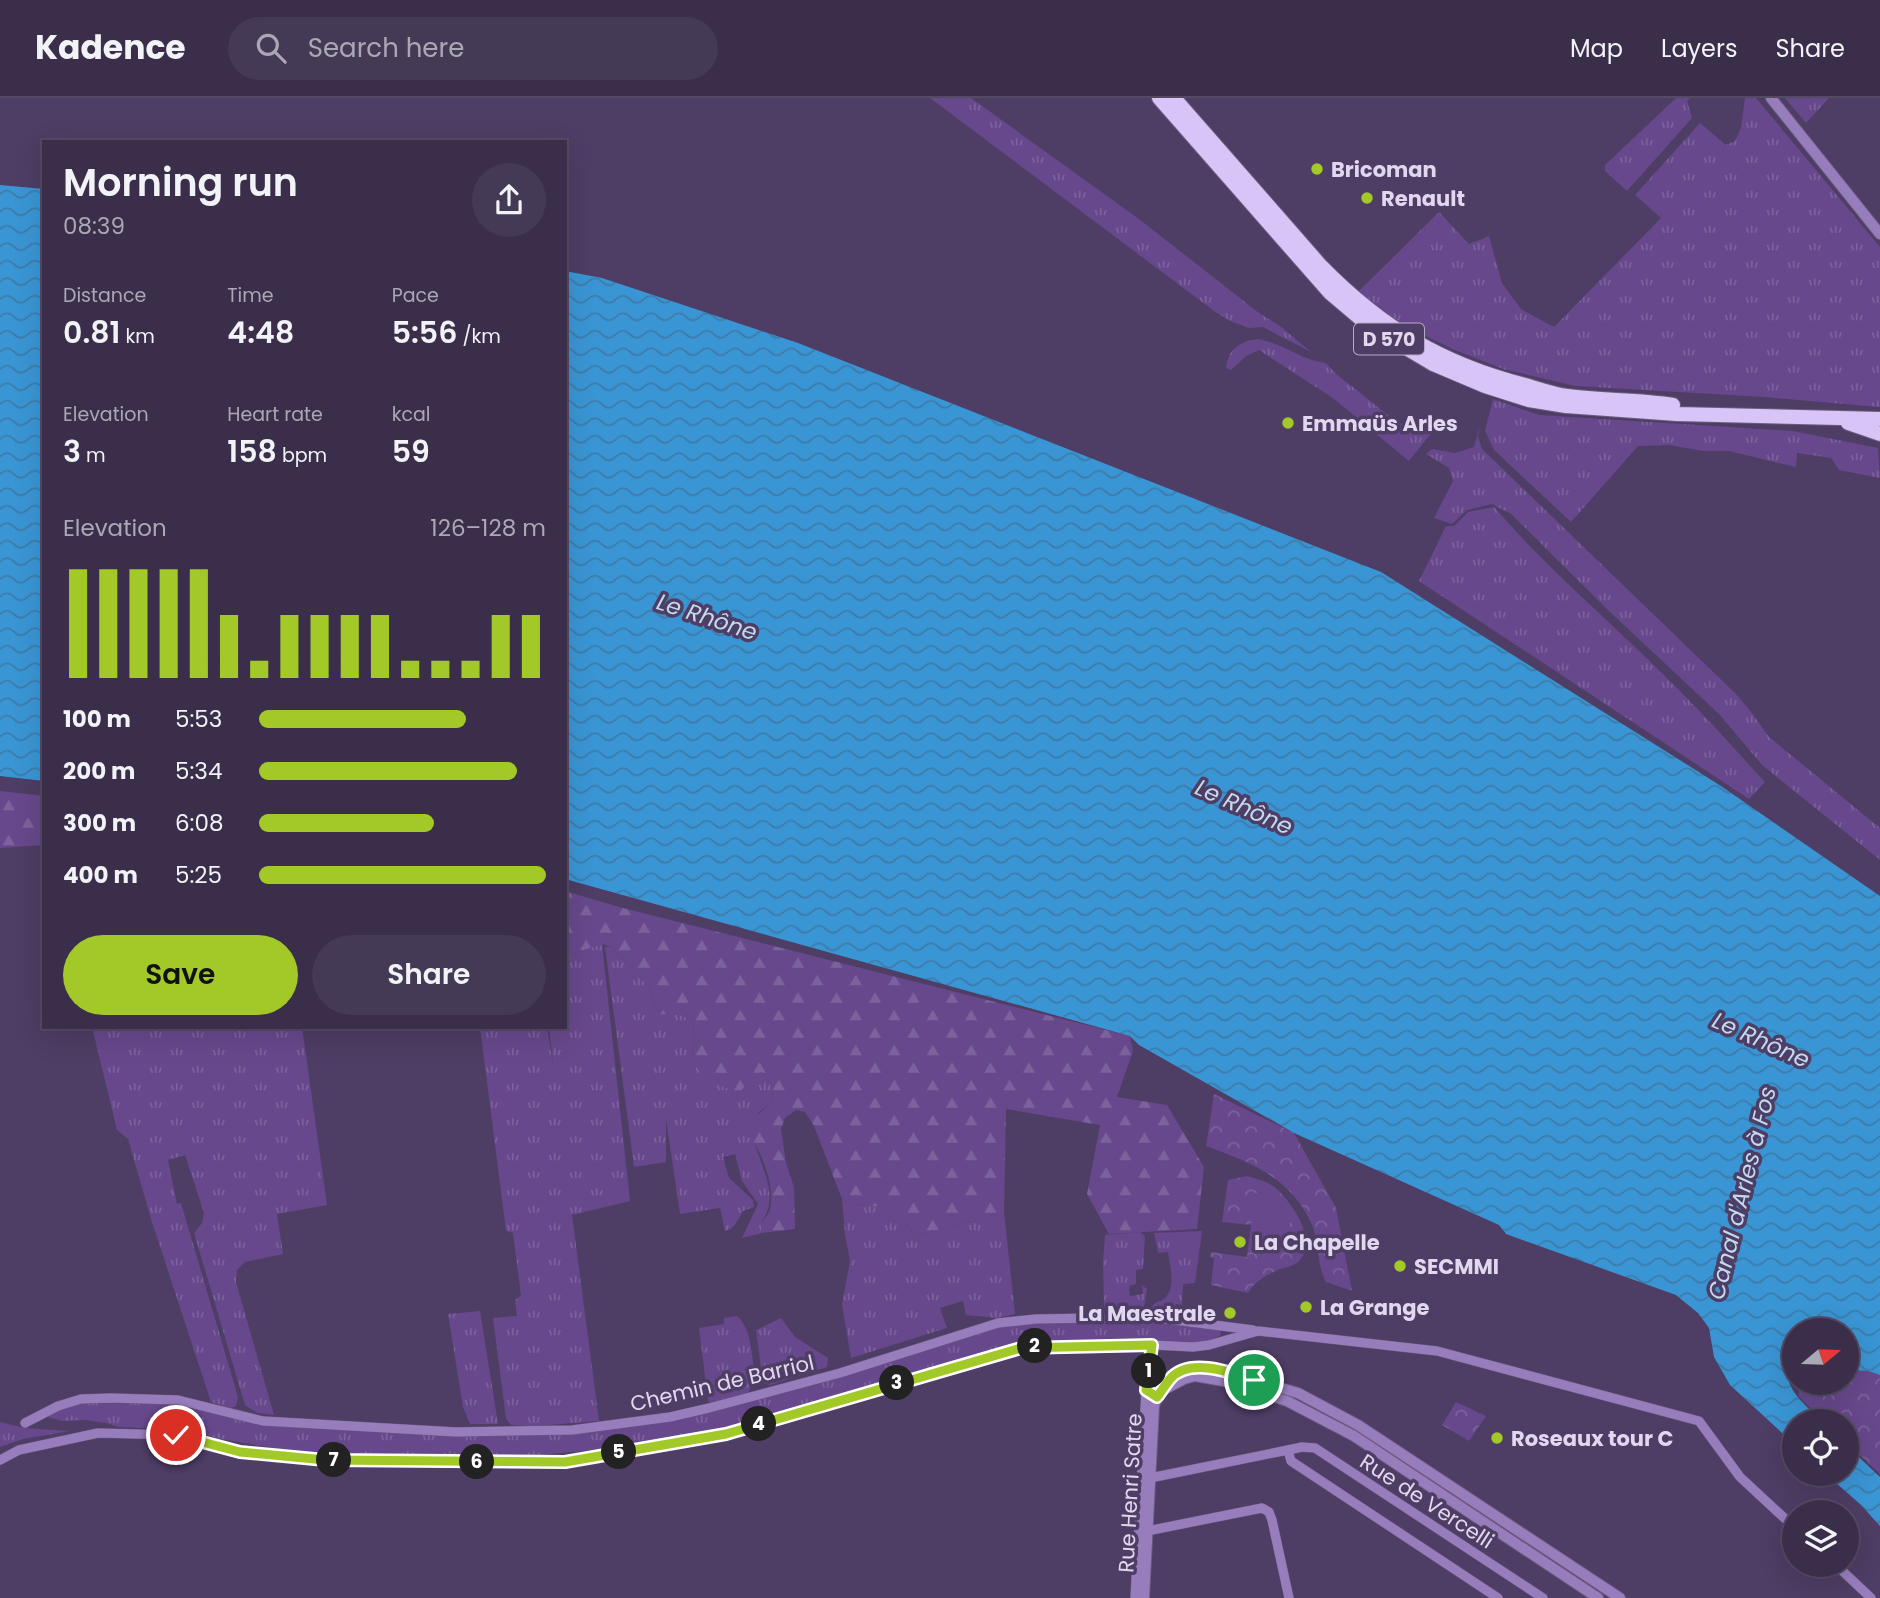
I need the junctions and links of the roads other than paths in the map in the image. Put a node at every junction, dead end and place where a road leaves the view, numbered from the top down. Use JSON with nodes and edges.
{"nodes":[{"id":1,"x":1159,"y":98,"type":"edge"},
{"id":2,"x":1174,"y":98,"type":"edge"},
{"id":3,"x":1771,"y":98,"type":"edge"},
{"id":4,"x":1880,"y":234,"type":"edge"},
{"id":5,"x":1709,"y":413,"type":"junction"},
{"id":6,"x":1834,"y":418,"type":"junction"},
{"id":7,"x":1880,"y":419,"type":"edge"},
{"id":8,"x":1880,"y":434,"type":"edge"},
{"id":9,"x":1231,"y":1327,"type":"junction"},
{"id":10,"x":1258,"y":1331,"type":"junction"},
{"id":11,"x":1220,"y":1332,"type":"dead end"},
{"id":12,"x":1152,"y":1345,"type":"junction"},
{"id":13,"x":1146,"y":1390,"type":"junction"},
{"id":14,"x":1159,"y":1394,"type":"junction"},
{"id":15,"x":25,"y":1423,"type":"dead end"},
{"id":16,"x":1288,"y":1450,"type":"junction"},
{"id":17,"x":0,"y":1460,"type":"edge"},
{"id":18,"x":1150,"y":1478,"type":"junction"},
{"id":19,"x":1782,"y":1516,"type":"edge"},
{"id":20,"x":1147,"y":1531,"type":"junction"},
{"id":21,"x":1849,"y":1577,"type":"edge"},
{"id":22,"x":1135,"y":1598,"type":"edge"},
{"id":23,"x":1144,"y":1598,"type":"edge"},
{"id":24,"x":1289,"y":1598,"type":"edge"},
{"id":25,"x":1498,"y":1598,"type":"edge"},
{"id":26,"x":1543,"y":1598,"type":"edge"},
{"id":27,"x":1598,"y":1598,"type":"edge"},
{"id":28,"x":1620,"y":1598,"type":"edge"},
{"id":29,"x":1871,"y":1598,"type":"edge"}],
"edges":[{"from":1,"to":5,"type":"main road","number":"D 570"},
{"from":2,"to":5,"type":"main road","number":"D 570"},
{"from":3,"to":4,"type":"street"},
{"from":5,"to":6,"type":"main road","number":"D 570"},
{"from":6,"to":7,"type":"main road","number":"D 570"},
{"from":6,"to":8,"type":"main road","number":"D 570"},
{"from":9,"to":10,"type":"street","name":"Chemin de Barriol"},
{"from":9,"to":11,"type":"street"},
{"from":9,"to":15,"type":"street","name":"Chemin de Barriol"},
{"from":10,"to":12,"type":"street"},
{"from":10,"to":19,"type":"street","name":"Chemin de Barriol"},
{"from":12,"to":13,"type":"street"},
{"from":12,"to":17,"type":"street"},
{"from":13,"to":14,"type":"street"},
{"from":13,"to":22,"type":"street"},
{"from":14,"to":18,"type":"street","name":"Rue Henri Satre"},
{"from":14,"to":27,"type":"street"},
{"from":14,"to":28,"type":"street"},
{"from":16,"to":18,"type":"street","name":"Rue de Vercelli"},
{"from":16,"to":25,"type":"street","name":"Rue de Vercelli"},
{"from":16,"to":26,"type":"street","name":"Rue de Vercelli"},
{"from":18,"to":20,"type":"street","name":"Rue Henri Satre"},
{"from":20,"to":23,"type":"street","name":"Rue Henri Satre"},
{"from":20,"to":24,"type":"street"},
{"from":21,"to":29,"type":"street"}]}
